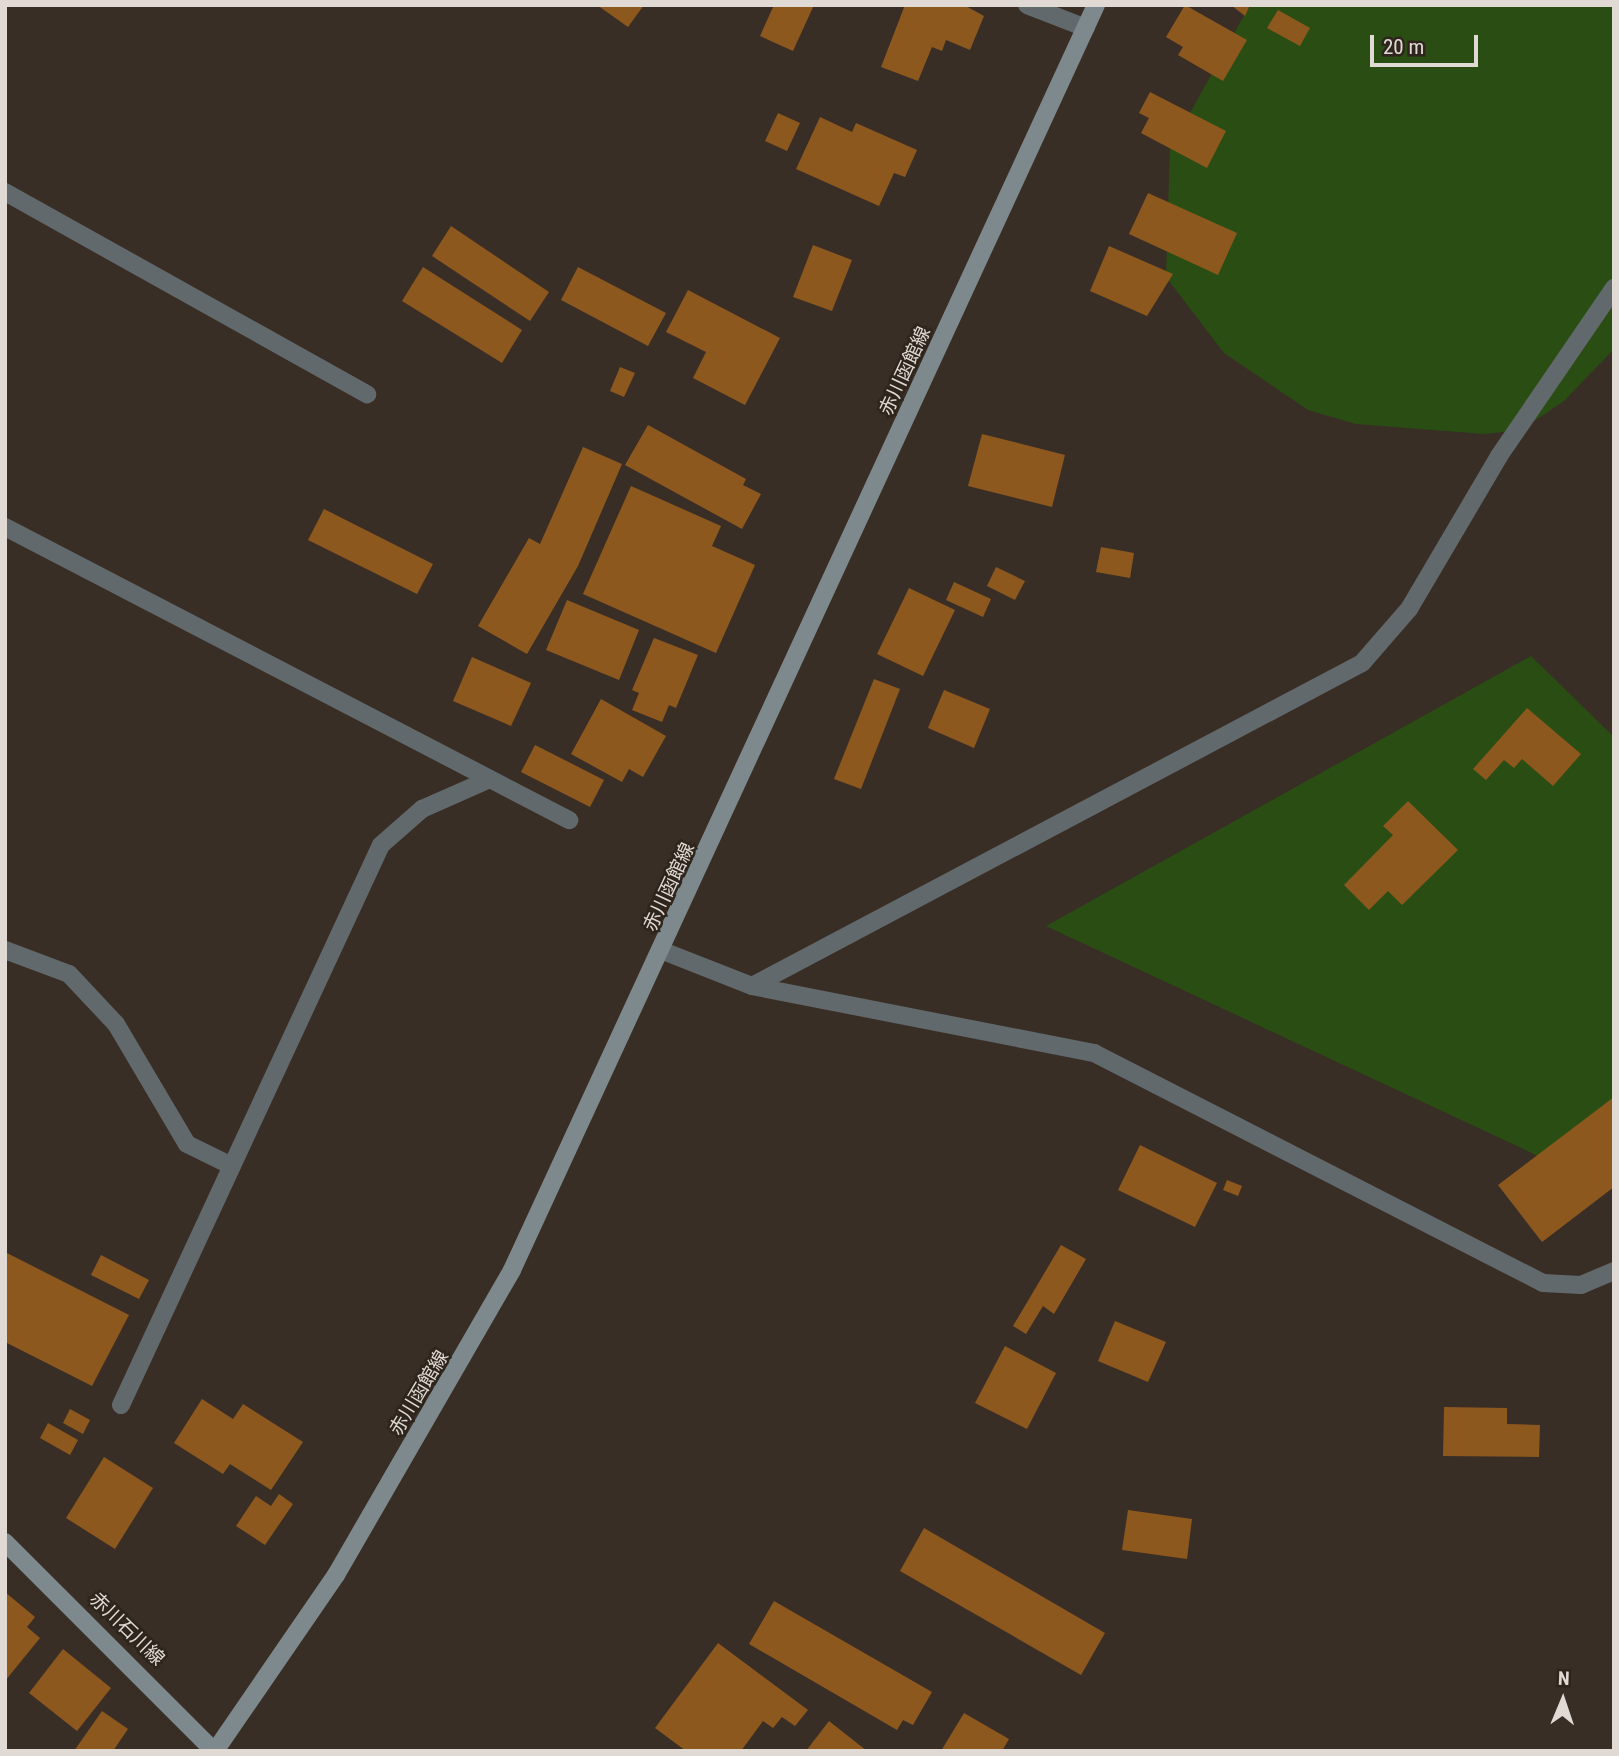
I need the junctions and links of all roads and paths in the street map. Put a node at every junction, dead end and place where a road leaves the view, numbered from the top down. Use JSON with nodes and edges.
{"nodes":[{"id":1,"x":1027,"y":5,"type":"edge"},
{"id":2,"x":1096,"y":5,"type":"edge"},
{"id":3,"x":1086,"y":28,"type":"junction"},
{"id":4,"x":5,"y":192,"type":"edge"},
{"id":5,"x":1614,"y":288,"type":"edge"},
{"id":6,"x":367,"y":394,"type":"dead end"},
{"id":7,"x":5,"y":527,"type":"edge"},
{"id":8,"x":490,"y":779,"type":"junction"},
{"id":9,"x":569,"y":820,"type":"dead end"},
{"id":10,"x":5,"y":950,"type":"edge"},
{"id":11,"x":663,"y":951,"type":"junction"},
{"id":12,"x":751,"y":986,"type":"junction"},
{"id":13,"x":232,"y":1166,"type":"junction"},
{"id":14,"x":1614,"y":1271,"type":"edge"},
{"id":15,"x":121,"y":1405,"type":"dead end"},
{"id":16,"x":5,"y":1542,"type":"edge"},
{"id":17,"x":215,"y":1751,"type":"edge"}],
"edges":[{"from":1,"to":3,"type":"street"},
{"from":2,"to":3,"type":"main road","name":"赤川函館線"},
{"from":3,"to":11,"type":"main road","name":"赤川函館線"},
{"from":4,"to":6,"type":"street"},
{"from":5,"to":12,"type":"street"},
{"from":7,"to":8,"type":"street"},
{"from":8,"to":9,"type":"street"},
{"from":8,"to":13,"type":"street"},
{"from":10,"to":13,"type":"street"},
{"from":11,"to":12,"type":"street"},
{"from":11,"to":17,"type":"main road","name":"赤川函館線"},
{"from":12,"to":14,"type":"street"},
{"from":13,"to":15,"type":"street"},
{"from":16,"to":17,"type":"main road","name":"赤川石川線"}]}
